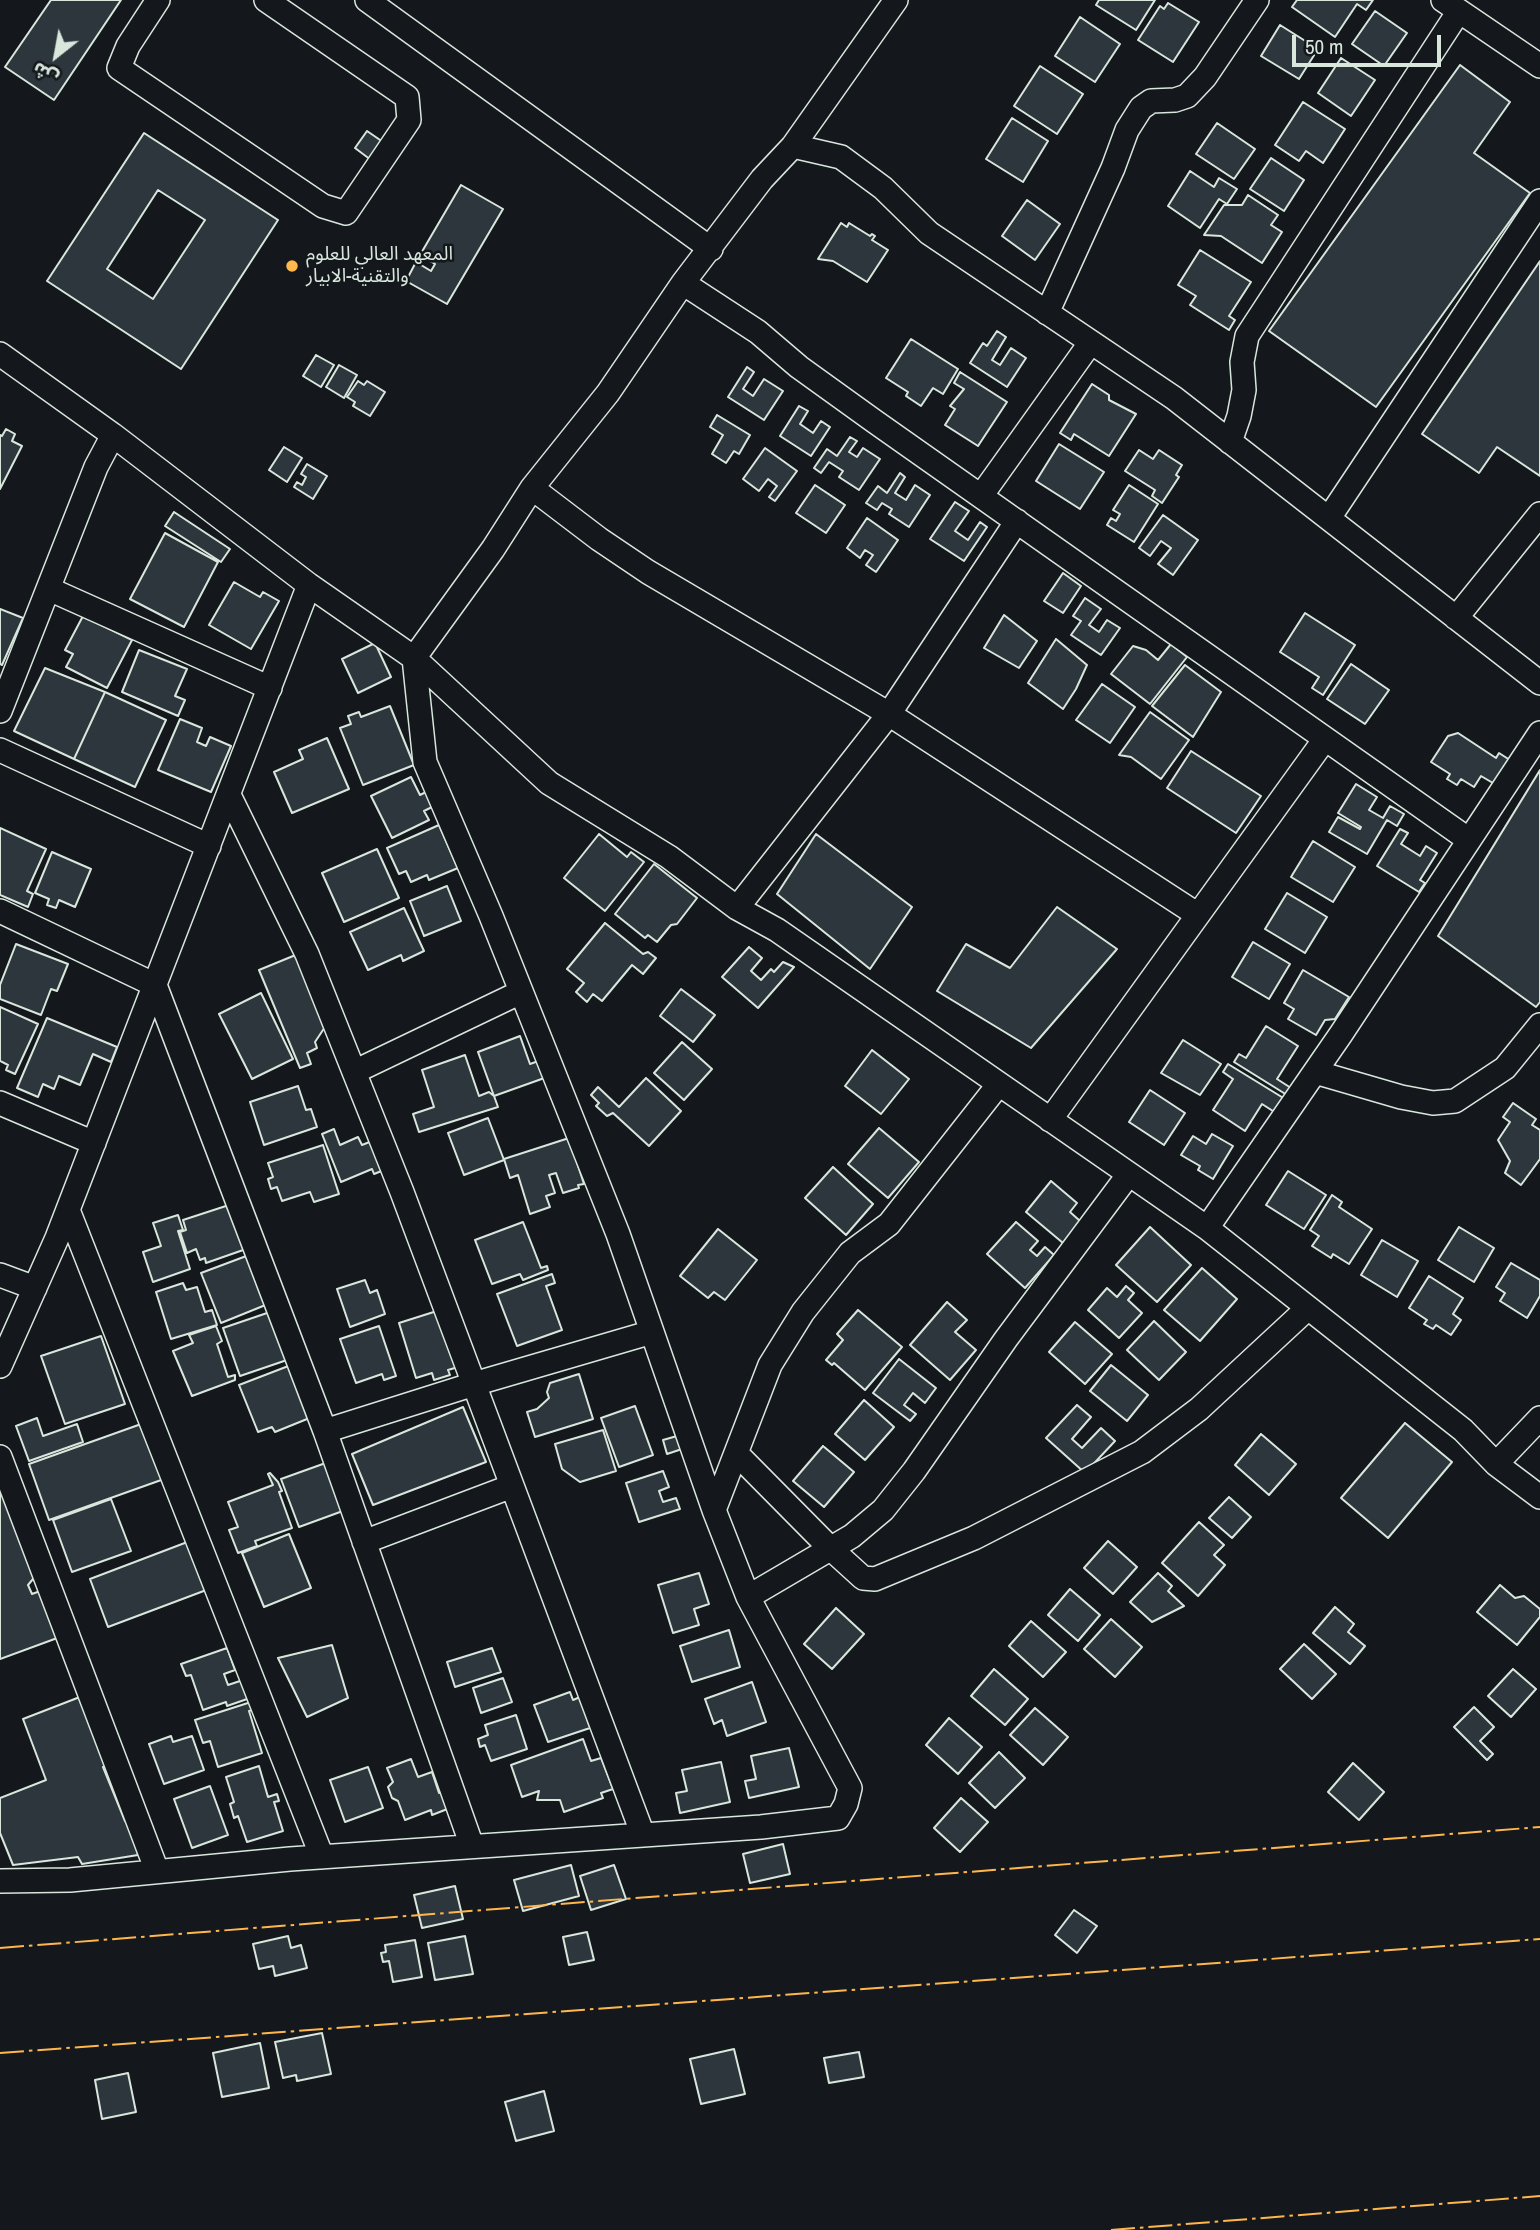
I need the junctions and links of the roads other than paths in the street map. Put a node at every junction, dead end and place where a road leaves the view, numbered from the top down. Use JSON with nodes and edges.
{"nodes":[{"id":1,"x":158,"y":0,"type":"edge"},
{"id":2,"x":367,"y":0,"type":"edge"},
{"id":3,"x":896,"y":0,"type":"edge"},
{"id":4,"x":1257,"y":0,"type":"edge"},
{"id":5,"x":280,"y":4,"type":"edge"},
{"id":6,"x":1451,"y":5,"type":"edge"},
{"id":7,"x":1540,"y":66,"type":"edge"},
{"id":8,"x":793,"y":146,"type":"junction"},
{"id":9,"x":1540,"y":201,"type":"edge"},
{"id":10,"x":711,"y":249,"type":"junction"},
{"id":11,"x":683,"y":283,"type":"junction"},
{"id":12,"x":1047,"y":313,"type":"junction"},
{"id":13,"x":1091,"y":342,"type":"junction"},
{"id":14,"x":0,"y":354,"type":"edge"},
{"id":15,"x":113,"y":435,"type":"junction"},
{"id":16,"x":1230,"y":442,"type":"junction"},
{"id":17,"x":532,"y":488,"type":"junction"},
{"id":18,"x":981,"y":496,"type":"junction"},
{"id":19,"x":1540,"y":514,"type":"edge"},
{"id":20,"x":1329,"y":518,"type":"junction"},
{"id":21,"x":1017,"y":522,"type":"junction"},
{"id":22,"x":309,"y":585,"type":"junction"},
{"id":23,"x":49,"y":589,"type":"junction"},
{"id":24,"x":1456,"y":618,"type":"junction"},
{"id":25,"x":414,"y":658,"type":"junction"},
{"id":26,"x":1540,"y":683,"type":"edge"},
{"id":27,"x":270,"y":688,"type":"junction"},
{"id":28,"x":0,"y":711,"type":"edge"},
{"id":29,"x":889,"y":714,"type":"junction"},
{"id":30,"x":1540,"y":733,"type":"edge"},
{"id":31,"x":1325,"y":739,"type":"junction"},
{"id":32,"x":0,"y":750,"type":"edge"},
{"id":33,"x":229,"y":795,"type":"junction"},
{"id":34,"x":1469,"y":840,"type":"junction"},
{"id":35,"x":209,"y":846,"type":"junction"},
{"id":36,"x":737,"y":908,"type":"junction"},
{"id":37,"x":0,"y":911,"type":"edge"},
{"id":38,"x":1198,"y":915,"type":"junction"},
{"id":39,"x":156,"y":985,"type":"junction"},
{"id":40,"x":521,"y":992,"type":"junction"},
{"id":41,"x":1540,"y":1025,"type":"edge"},
{"id":42,"x":354,"y":1072,"type":"junction"},
{"id":43,"x":1315,"y":1072,"type":"junction"},
{"id":44,"x":999,"y":1084,"type":"junction"},
{"id":45,"x":0,"y":1103,"type":"edge"},
{"id":46,"x":1050,"y":1119,"type":"junction"},
{"id":47,"x":94,"y":1143,"type":"junction"},
{"id":48,"x":1129,"y":1174,"type":"junction"},
{"id":49,"x":68,"y":1210,"type":"junction"},
{"id":50,"x":1207,"y":1228,"type":"junction"},
{"id":51,"x":0,"y":1275,"type":"edge"},
{"id":52,"x":35,"y":1288,"type":"junction"},
{"id":53,"x":1308,"y":1308,"type":"junction"},
{"id":54,"x":652,"y":1332,"type":"junction"},
{"id":55,"x":0,"y":1366,"type":"edge"},
{"id":56,"x":474,"y":1384,"type":"junction"},
{"id":57,"x":1540,"y":1418,"type":"edge"},
{"id":58,"x":325,"y":1431,"type":"junction"},
{"id":59,"x":736,"y":1453,"type":"junction"},
{"id":60,"x":0,"y":1457,"type":"edge"},
{"id":61,"x":1496,"y":1464,"type":"junction"},
{"id":62,"x":512,"y":1486,"type":"junction"},
{"id":63,"x":1540,"y":1497,"type":"edge"},
{"id":64,"x":715,"y":1510,"type":"junction"},
{"id":65,"x":364,"y":1542,"type":"junction"},
{"id":66,"x":830,"y":1548,"type":"junction"},
{"id":67,"x":748,"y":1597,"type":"junction"},
{"id":68,"x":643,"y":1835,"type":"junction"},
{"id":69,"x":472,"y":1846,"type":"junction"},
{"id":70,"x":322,"y":1857,"type":"junction"},
{"id":71,"x":157,"y":1871,"type":"junction"},
{"id":72,"x":0,"y":1881,"type":"edge"}],
"edges":[{"from":1,"to":5,"type":"street"},
{"from":2,"to":10,"type":"street"},
{"from":3,"to":8,"type":"street"},
{"from":4,"to":12,"type":"street"},
{"from":6,"to":7,"type":"street"},
{"from":6,"to":16,"type":"street"},
{"from":8,"to":10,"type":"street"},
{"from":8,"to":12,"type":"street"},
{"from":9,"to":20,"type":"street"},
{"from":10,"to":11,"type":"street"},
{"from":11,"to":17,"type":"street"},
{"from":11,"to":18,"type":"street"},
{"from":12,"to":13,"type":"street"},
{"from":13,"to":16,"type":"street"},
{"from":13,"to":18,"type":"street"},
{"from":14,"to":15,"type":"street"},
{"from":15,"to":22,"type":"street"},
{"from":15,"to":23,"type":"street"},
{"from":16,"to":20,"type":"street"},
{"from":17,"to":25,"type":"street"},
{"from":17,"to":29,"type":"street"},
{"from":18,"to":21,"type":"street"},
{"from":19,"to":24,"type":"street"},
{"from":20,"to":24,"type":"street"},
{"from":21,"to":29,"type":"street"},
{"from":21,"to":31,"type":"street"},
{"from":22,"to":25,"type":"street"},
{"from":22,"to":27,"type":"street"},
{"from":23,"to":27,"type":"street"},
{"from":23,"to":28,"type":"street"},
{"from":24,"to":26,"type":"street"},
{"from":25,"to":36,"type":"street"},
{"from":25,"to":40,"type":"street"},
{"from":27,"to":33,"type":"street"},
{"from":29,"to":36,"type":"street"},
{"from":29,"to":38,"type":"street"},
{"from":30,"to":34,"type":"street"},
{"from":31,"to":34,"type":"street"},
{"from":31,"to":38,"type":"street"},
{"from":32,"to":35,"type":"street"},
{"from":33,"to":35,"type":"street"},
{"from":33,"to":42,"type":"street"},
{"from":34,"to":43,"type":"street"},
{"from":35,"to":39,"type":"street"},
{"from":36,"to":44,"type":"street"},
{"from":37,"to":39,"type":"street"},
{"from":38,"to":46,"type":"street"},
{"from":39,"to":47,"type":"street"},
{"from":39,"to":58,"type":"street"},
{"from":40,"to":42,"type":"street"},
{"from":40,"to":54,"type":"street"},
{"from":41,"to":43,"type":"street"},
{"from":42,"to":56,"type":"street"},
{"from":43,"to":50,"type":"street"},
{"from":44,"to":46,"type":"street"},
{"from":44,"to":59,"type":"street"},
{"from":45,"to":47,"type":"street"},
{"from":46,"to":48,"type":"street"},
{"from":47,"to":49,"type":"street"},
{"from":48,"to":50,"type":"street"},
{"from":48,"to":66,"type":"street"},
{"from":49,"to":52,"type":"street"},
{"from":49,"to":70,"type":"street"},
{"from":50,"to":53,"type":"street"},
{"from":51,"to":52,"type":"street"},
{"from":52,"to":55,"type":"street"},
{"from":53,"to":61,"type":"street"},
{"from":53,"to":66,"type":"street"},
{"from":54,"to":56,"type":"street"},
{"from":54,"to":64,"type":"street"},
{"from":56,"to":58,"type":"street"},
{"from":56,"to":62,"type":"street"},
{"from":57,"to":61,"type":"street"},
{"from":58,"to":65,"type":"street"},
{"from":59,"to":64,"type":"street"},
{"from":59,"to":66,"type":"street"},
{"from":60,"to":71,"type":"street"},
{"from":61,"to":63,"type":"street"},
{"from":62,"to":65,"type":"street"},
{"from":62,"to":68,"type":"street"},
{"from":64,"to":67,"type":"street"},
{"from":65,"to":69,"type":"street"},
{"from":66,"to":67,"type":"street"},
{"from":67,"to":68,"type":"street"},
{"from":68,"to":69,"type":"street"},
{"from":69,"to":70,"type":"street"},
{"from":70,"to":71,"type":"street"},
{"from":71,"to":72,"type":"street"}]}
